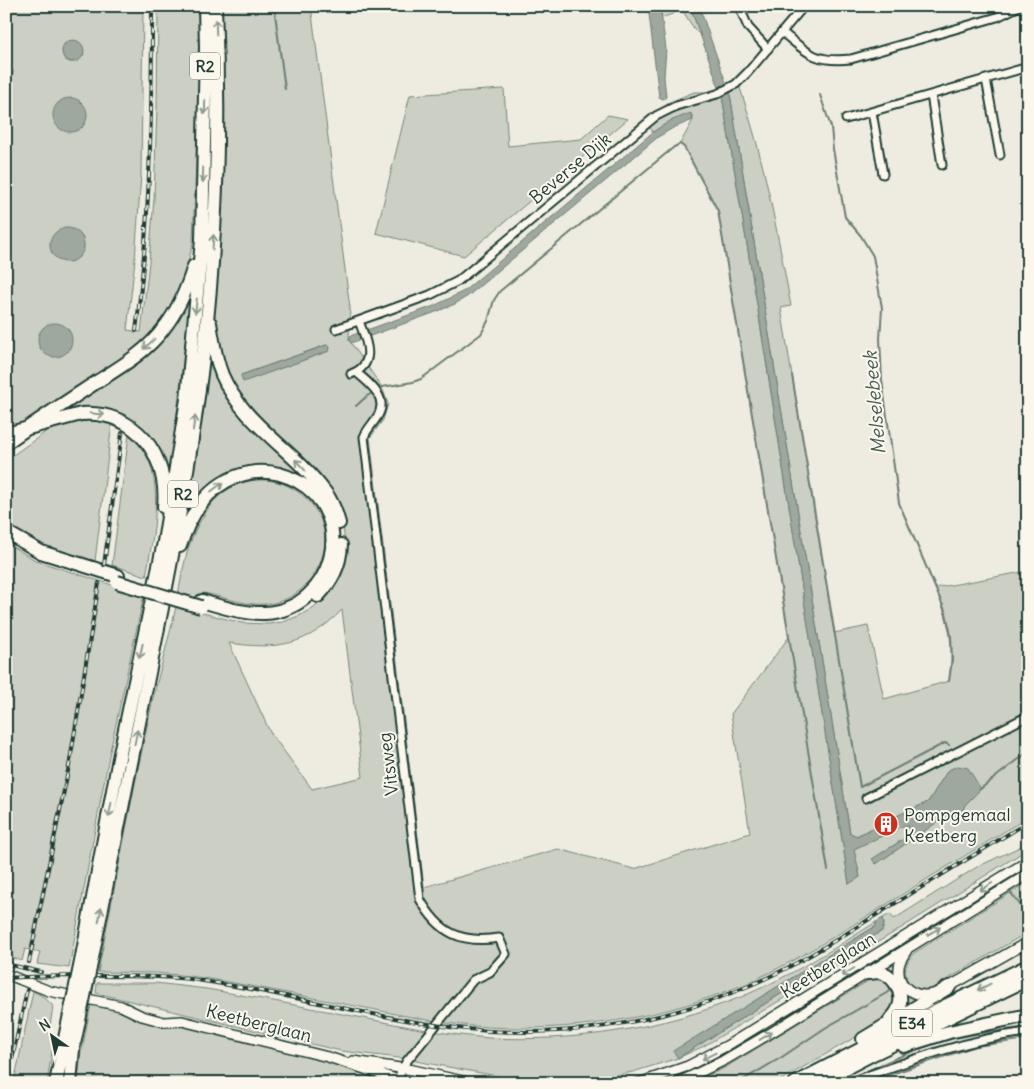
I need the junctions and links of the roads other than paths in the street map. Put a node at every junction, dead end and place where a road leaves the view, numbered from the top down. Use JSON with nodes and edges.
{"nodes":[{"id":1,"x":205,"y":6,"type":"edge"},
{"id":2,"x":215,"y":6,"type":"edge"},
{"id":3,"x":740,"y":6,"type":"edge"},
{"id":4,"x":804,"y":6,"type":"edge"},
{"id":5,"x":1019,"y":6,"type":"edge"},
{"id":6,"x":782,"y":32,"type":"junction"},
{"id":7,"x":768,"y":48,"type":"junction"},
{"id":8,"x":1028,"y":67,"type":"edge"},
{"id":9,"x":986,"y":79,"type":"junction"},
{"id":10,"x":931,"y":95,"type":"junction"},
{"id":11,"x":872,"y":112,"type":"junction"},
{"id":12,"x":846,"y":119,"type":"dead end"},
{"id":13,"x":1000,"y":156,"type":"dead end"},
{"id":14,"x":942,"y":165,"type":"dead end"},
{"id":15,"x":883,"y":174,"type":"dead end"},
{"id":16,"x":202,"y":240,"type":"junction"},
{"id":17,"x":210,"y":290,"type":"junction"},
{"id":18,"x":359,"y":321,"type":"junction"},
{"id":19,"x":336,"y":329,"type":"dead end"},
{"id":20,"x":49,"y":422,"type":"junction"},
{"id":21,"x":28,"y":428,"type":"junction"},
{"id":22,"x":6,"y":434,"type":"edge"},
{"id":23,"x":6,"y":443,"type":"edge"},
{"id":24,"x":6,"y":452,"type":"edge"},
{"id":25,"x":6,"y":532,"type":"edge"},
{"id":26,"x":6,"y":539,"type":"edge"},
{"id":27,"x":118,"y":579,"type":"junction"},
{"id":28,"x":152,"y":604,"type":"junction"},
{"id":29,"x":201,"y":604,"type":"junction"},
{"id":30,"x":145,"y":695,"type":"junction"},
{"id":31,"x":1028,"y":716,"type":"edge"},
{"id":32,"x":866,"y":798,"type":"dead end"},
{"id":33,"x":1028,"y":861,"type":"edge"},
{"id":34,"x":1028,"y":874,"type":"edge"},
{"id":35,"x":1028,"y":942,"type":"edge"},
{"id":36,"x":908,"y":947,"type":"junction"},
{"id":37,"x":86,"y":962,"type":"junction"},
{"id":38,"x":1028,"y":966,"type":"edge"},
{"id":39,"x":868,"y":973,"type":"junction"},
{"id":40,"x":6,"y":974,"type":"edge"},
{"id":41,"x":1028,"y":978,"type":"edge"},
{"id":42,"x":949,"y":987,"type":"junction"},
{"id":43,"x":1028,"y":1015,"type":"edge"},
{"id":44,"x":882,"y":1028,"type":"junction"},
{"id":45,"x":1028,"y":1032,"type":"edge"},
{"id":46,"x":68,"y":1048,"type":"junction"},
{"id":47,"x":874,"y":1053,"type":"junction"},
{"id":48,"x":328,"y":1057,"type":"junction"},
{"id":49,"x":403,"y":1068,"type":"junction"},
{"id":50,"x":397,"y":1081,"type":"edge"},
{"id":51,"x":796,"y":1082,"type":"edge"},
{"id":52,"x":56,"y":1083,"type":"edge"},
{"id":53,"x":64,"y":1083,"type":"edge"},
{"id":54,"x":70,"y":1083,"type":"edge"},
{"id":55,"x":472,"y":1083,"type":"edge"},
{"id":56,"x":639,"y":1083,"type":"edge"},
{"id":57,"x":677,"y":1083,"type":"edge"},
{"id":58,"x":817,"y":1083,"type":"edge"},
{"id":59,"x":847,"y":1083,"type":"edge"}],
"edges":[{"from":1,"to":16,"type":"highway","number":"R2","one_way":true},
{"from":17,"to":2,"type":"highway","number":"R2","one_way":true},
{"from":3,"to":7,"type":"street"},
{"from":4,"to":6,"type":"street","name":"Beverse Dijk"},
{"from":5,"to":6,"type":"street"},
{"from":6,"to":7,"type":"street","name":"Beverse Dijk"},
{"from":7,"to":18,"type":"street","name":"Beverse Dijk"},
{"from":8,"to":9,"type":"street"},
{"from":9,"to":10,"type":"street"},
{"from":9,"to":13,"type":"street"},
{"from":10,"to":11,"type":"street"},
{"from":10,"to":14,"type":"street"},
{"from":11,"to":12,"type":"street"},
{"from":11,"to":15,"type":"street"},
{"from":16,"to":21,"type":"highway","one_way":true},
{"from":16,"to":28,"type":"highway","number":"R2","one_way":true},
{"from":29,"to":17,"type":"highway","one_way":true},
{"from":30,"to":17,"type":"highway","number":"R2","one_way":true},
{"from":18,"to":19,"type":"street","name":"Beverse Dijk"},
{"from":18,"to":49,"type":"street","name":"Vitsweg"},
{"from":20,"to":21,"type":"highway"},
{"from":20,"to":24,"type":"highway"},
{"from":20,"to":28,"type":"highway","one_way":true},
{"from":21,"to":22,"type":"highway"},
{"from":21,"to":23,"type":"highway"},
{"from":25,"to":27,"type":"highway"},
{"from":26,"to":27,"type":"highway"},
{"from":27,"to":29,"type":"highway","bridge":true},
{"from":28,"to":37,"type":"highway","number":"R2","one_way":true},
{"from":30,"to":29,"type":"highway","one_way":true},
{"from":37,"to":30,"type":"highway","number":"R2","one_way":true},
{"from":31,"to":32,"type":"street"},
{"from":33,"to":56,"type":"main road","name":"Keetberglaan","one_way":true},
{"from":36,"to":34,"type":"main road","name":"Keetberglaan","one_way":true},
{"from":35,"to":42,"type":"main road"},
{"from":36,"to":39,"type":"main road","name":"Keetberglaan"},
{"from":36,"to":42,"type":"main road"},
{"from":37,"to":46,"type":"highway","number":"R2","bridge":true},
{"from":38,"to":51,"type":"highway","number":"E34","one_way":true},
{"from":39,"to":44,"type":"highway"},
{"from":57,"to":39,"type":"main road","name":"Keetberglaan","one_way":true},
{"from":40,"to":48,"type":"main road","name":"Keetberglaan"},
{"from":41,"to":47,"type":"highway","number":"E34"},
{"from":42,"to":44,"type":"highway"},
{"from":43,"to":47,"type":"highway"},
{"from":44,"to":51,"type":"highway"},
{"from":45,"to":59,"type":"street"},
{"from":46,"to":52,"type":"highway","number":"R2"},
{"from":46,"to":53,"type":"highway"},
{"from":46,"to":54,"type":"highway"},
{"from":47,"to":58,"type":"highway","number":"E34"},
{"from":48,"to":49,"type":"main road","name":"Keetberglaan"},
{"from":48,"to":50,"type":"main road","name":"Keetberglaan"},
{"from":49,"to":50,"type":"street"},
{"from":49,"to":55,"type":"main road","name":"Keetberglaan"}]}
